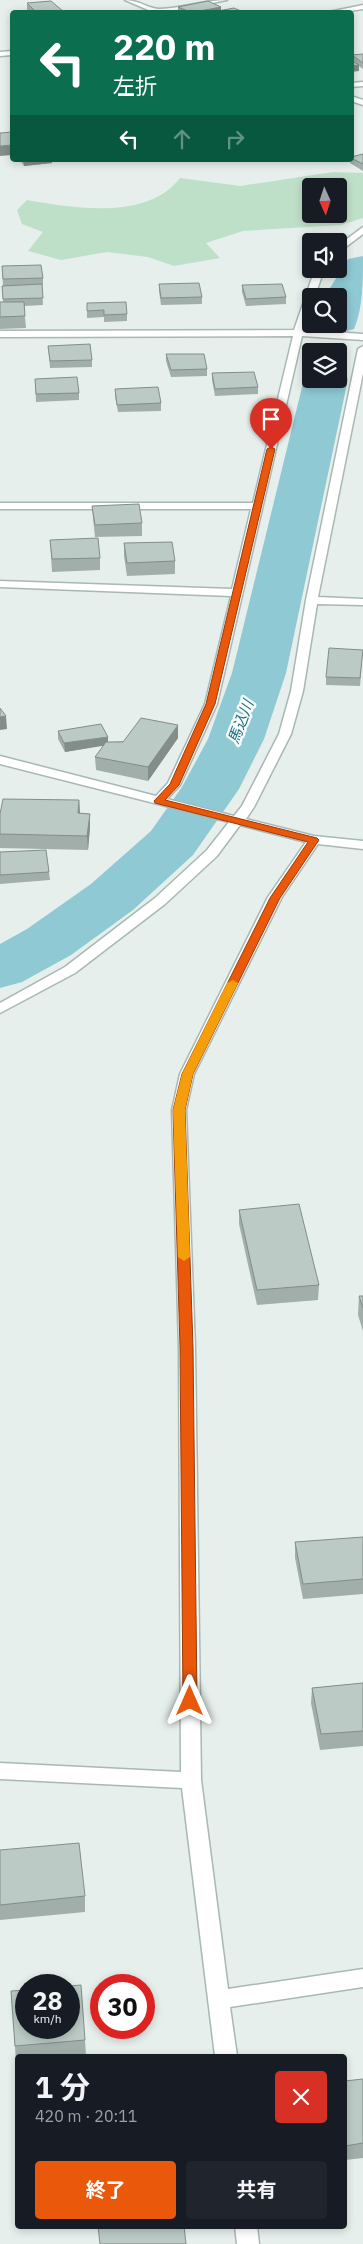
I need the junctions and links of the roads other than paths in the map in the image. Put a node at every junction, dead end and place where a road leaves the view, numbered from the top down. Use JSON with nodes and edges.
{"nodes":[{"id":1,"x":129,"y":0,"type":"edge"},
{"id":2,"x":223,"y":0,"type":"edge"},
{"id":3,"x":363,"y":7,"type":"edge"},
{"id":4,"x":152,"y":10,"type":"edge"},
{"id":5,"x":168,"y":10,"type":"edge"},
{"id":6,"x":345,"y":10,"type":"edge"},
{"id":7,"x":363,"y":230,"type":"edge"},
{"id":8,"x":347,"y":243,"type":"edge"},
{"id":9,"x":317,"y":278,"type":"edge"},
{"id":10,"x":298,"y":333,"type":"junction"},
{"id":11,"x":0,"y":334,"type":"edge"},
{"id":12,"x":363,"y":337,"type":"edge"},
{"id":13,"x":363,"y":349,"type":"edge"},
{"id":14,"x":0,"y":506,"type":"edge"},
{"id":15,"x":258,"y":506,"type":"junction"},
{"id":16,"x":0,"y":584,"type":"edge"},
{"id":17,"x":238,"y":593,"type":"junction"},
{"id":18,"x":312,"y":600,"type":"junction"},
{"id":19,"x":363,"y":602,"type":"edge"},
{"id":20,"x":0,"y":760,"type":"edge"},
{"id":21,"x":158,"y":801,"type":"junction"},
{"id":22,"x":232,"y":820,"type":"junction"},
{"id":23,"x":314,"y":840,"type":"junction"},
{"id":24,"x":363,"y":845,"type":"edge"},
{"id":25,"x":0,"y":1009,"type":"edge"},
{"id":26,"x":0,"y":1771,"type":"edge"},
{"id":27,"x":190,"y":1780,"type":"junction"},
{"id":28,"x":363,"y":1978,"type":"edge"},
{"id":29,"x":220,"y":1999,"type":"junction"},
{"id":30,"x":226,"y":2054,"type":"edge"},
{"id":31,"x":246,"y":2229,"type":"edge"},
{"id":32,"x":248,"y":2244,"type":"edge"}],
"edges":[{"from":1,"to":4,"type":"street"},
{"from":2,"to":5,"type":"street"},
{"from":3,"to":6,"type":"street"},
{"from":7,"to":8,"type":"street"},
{"from":9,"to":10,"type":"street"},
{"from":10,"to":11,"type":"street"},
{"from":10,"to":12,"type":"street"},
{"from":10,"to":15,"type":"street"},
{"from":13,"to":18,"type":"street"},
{"from":14,"to":15,"type":"street"},
{"from":15,"to":17,"type":"street"},
{"from":16,"to":17,"type":"street"},
{"from":17,"to":21,"type":"street"},
{"from":18,"to":19,"type":"street"},
{"from":18,"to":22,"type":"street"},
{"from":20,"to":21,"type":"street"},
{"from":21,"to":22,"type":"street"},
{"from":22,"to":23,"type":"street"},
{"from":22,"to":25,"type":"street"},
{"from":23,"to":24,"type":"street"},
{"from":23,"to":27,"type":"street"},
{"from":26,"to":27,"type":"street"},
{"from":27,"to":29,"type":"street"},
{"from":28,"to":29,"type":"street"},
{"from":29,"to":30,"type":"street"},
{"from":31,"to":32,"type":"street"}]}
